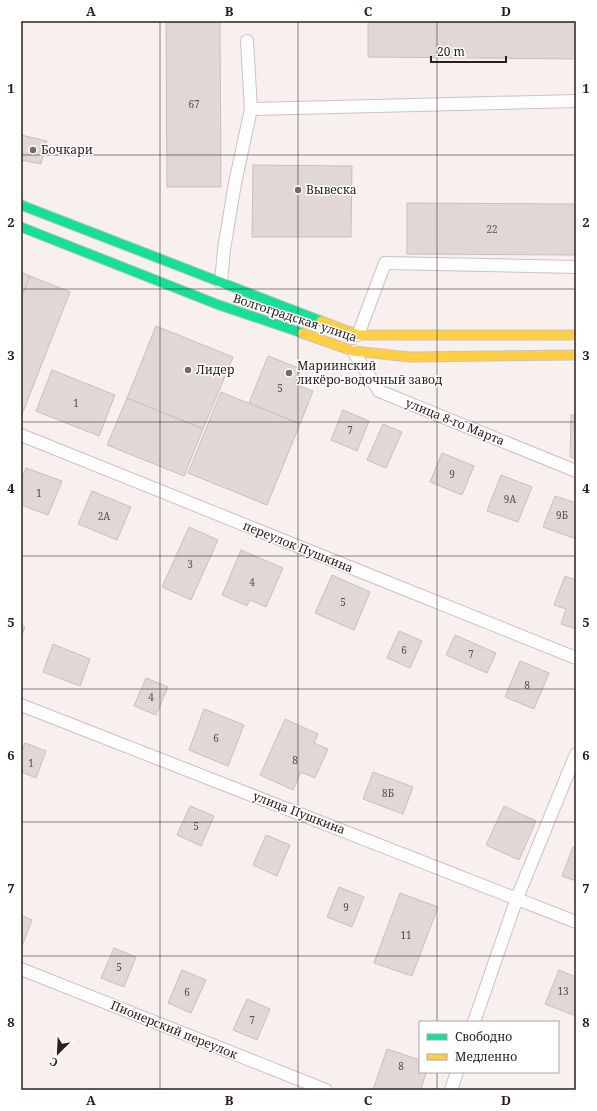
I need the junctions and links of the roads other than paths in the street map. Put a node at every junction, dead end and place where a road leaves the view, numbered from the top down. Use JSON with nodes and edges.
{"nodes":[{"id":1,"x":247,"y":41,"type":"dead end"},
{"id":2,"x":576,"y":101,"type":"edge"},
{"id":3,"x":251,"y":109,"type":"junction"},
{"id":4,"x":21,"y":205,"type":"edge"},
{"id":5,"x":21,"y":227,"type":"edge"},
{"id":6,"x":576,"y":267,"type":"edge"},
{"id":7,"x":220,"y":283,"type":"junction"},
{"id":8,"x":358,"y":335,"type":"junction"},
{"id":9,"x":576,"y":335,"type":"edge"},
{"id":10,"x":352,"y":350,"type":"junction"},
{"id":11,"x":576,"y":355,"type":"edge"},
{"id":12,"x":21,"y":435,"type":"edge"},
{"id":13,"x":576,"y":470,"type":"edge"},
{"id":14,"x":576,"y":658,"type":"edge"},
{"id":15,"x":21,"y":705,"type":"edge"},
{"id":16,"x":576,"y":754,"type":"edge"},
{"id":17,"x":517,"y":898,"type":"junction"},
{"id":18,"x":576,"y":922,"type":"edge"},
{"id":19,"x":21,"y":969,"type":"edge"},
{"id":20,"x":474,"y":1021,"type":"edge"},
{"id":21,"x":458,"y":1073,"type":"edge"},
{"id":22,"x":326,"y":1090,"type":"edge"},
{"id":23,"x":451,"y":1090,"type":"edge"}],
"edges":[{"from":1,"to":3,"type":"lane"},
{"from":2,"to":3,"type":"lane"},
{"from":3,"to":7,"type":"lane"},
{"from":4,"to":7,"type":"main road"},
{"from":5,"to":10,"type":"main road","name":"Волгоградская улица"},
{"from":6,"to":8,"type":"lane"},
{"from":7,"to":8,"type":"main road"},
{"from":8,"to":9,"type":"main road"},
{"from":10,"to":11,"type":"main road","name":"Волгоградская улица"},
{"from":10,"to":13,"type":"lane","name":"улица 8-го Марта"},
{"from":12,"to":14,"type":"lane","name":"переулок Пушкина"},
{"from":15,"to":17,"type":"lane","name":"улица Пушкина"},
{"from":16,"to":17,"type":"lane"},
{"from":17,"to":18,"type":"lane","name":"улица Пушкина"},
{"from":17,"to":20,"type":"lane"},
{"from":19,"to":22,"type":"lane","name":"Пионерский переулок"},
{"from":21,"to":23,"type":"lane"}]}
